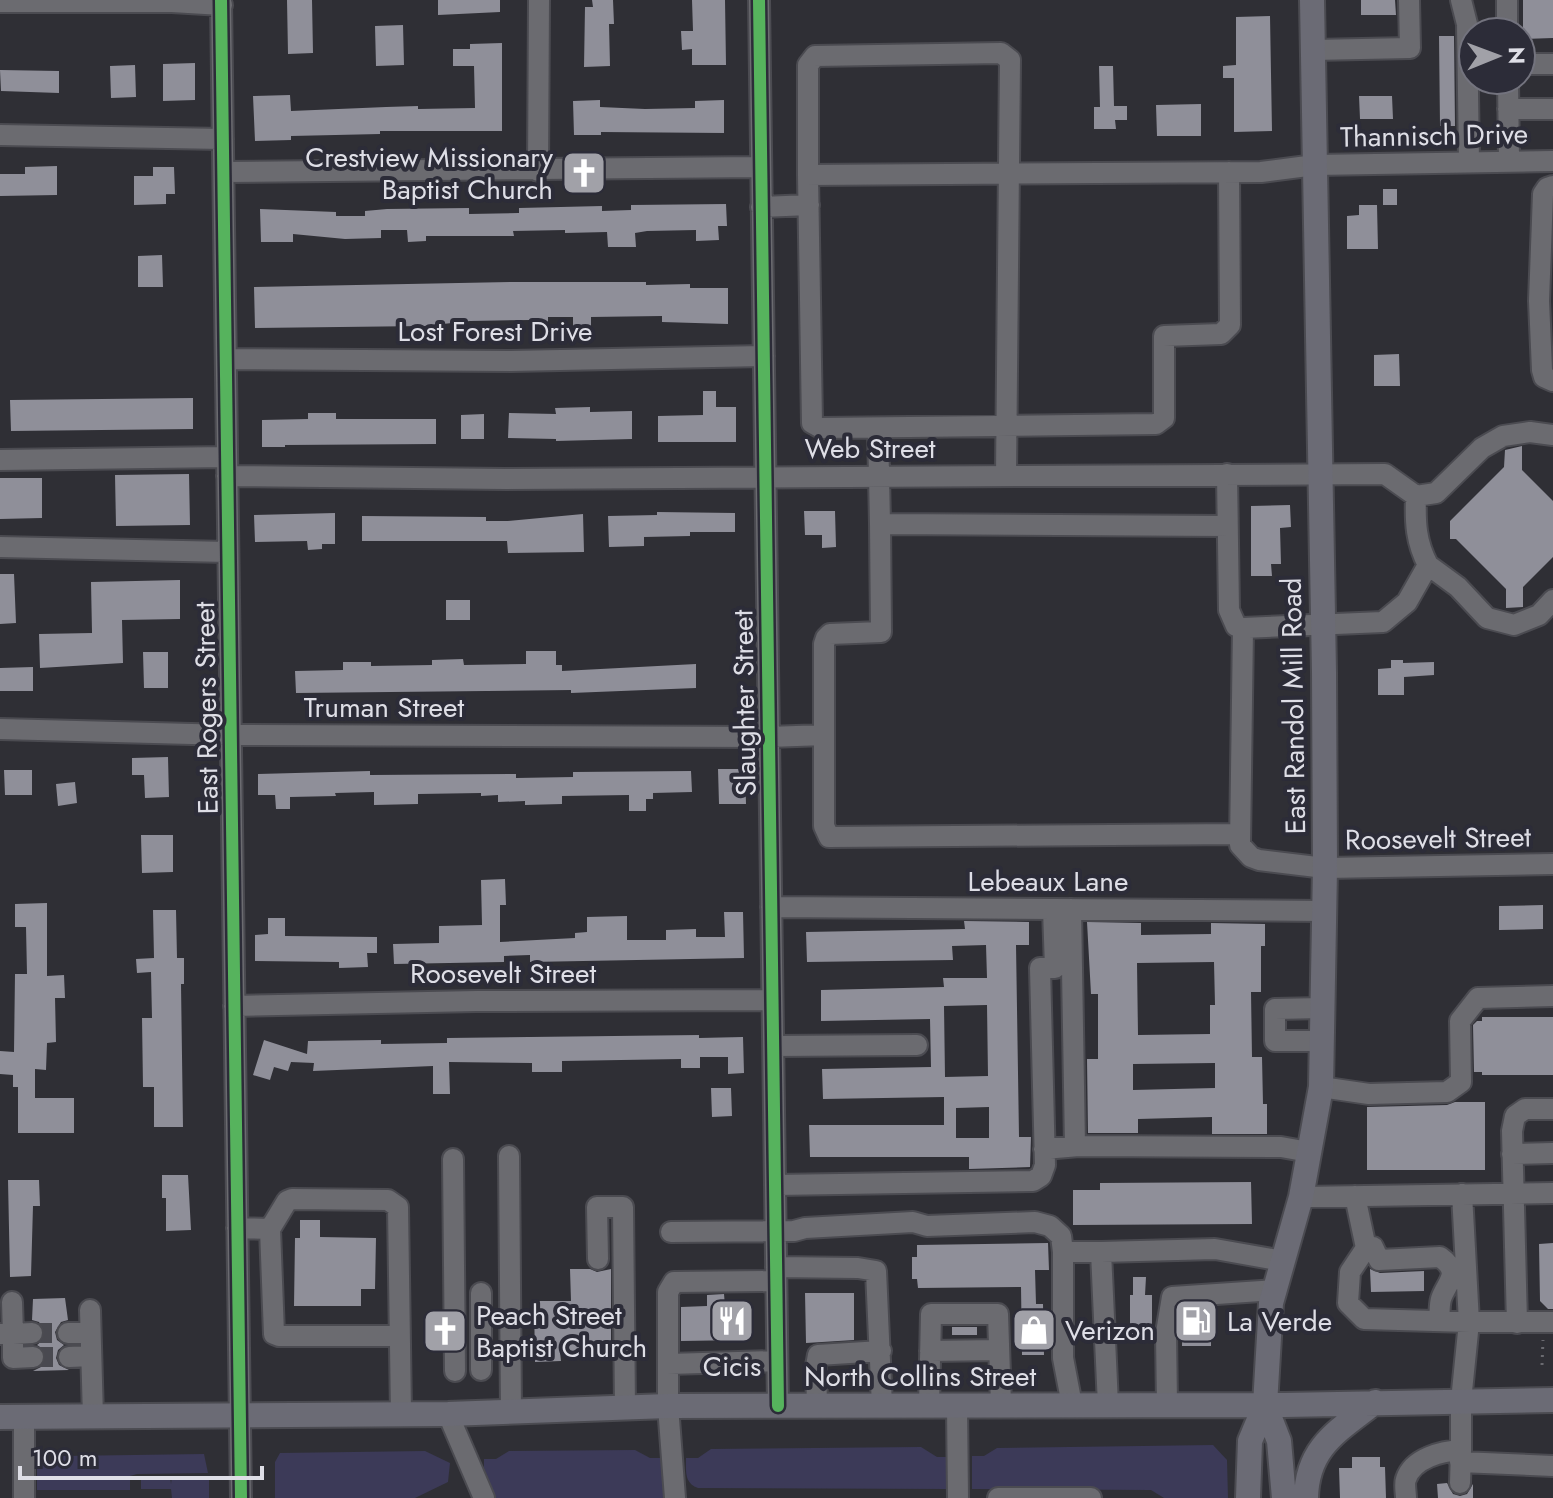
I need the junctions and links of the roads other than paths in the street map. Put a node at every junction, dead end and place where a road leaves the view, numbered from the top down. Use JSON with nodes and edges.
{"nodes":[{"id":1,"x":539,"y":0,"type":"edge"},
{"id":2,"x":759,"y":0,"type":"edge"},
{"id":3,"x":1312,"y":0,"type":"edge"},
{"id":4,"x":1409,"y":0,"type":"edge"},
{"id":5,"x":1461,"y":0,"type":"edge"},
{"id":6,"x":0,"y":2,"type":"edge"},
{"id":7,"x":222,"y":3,"type":"edge"},
{"id":8,"x":1313,"y":50,"type":"junction"},
{"id":9,"x":1508,"y":96,"type":"edge"},
{"id":10,"x":1508,"y":109,"type":"junction"},
{"id":11,"x":1553,"y":109,"type":"edge"},
{"id":12,"x":0,"y":135,"type":"edge"},
{"id":13,"x":223,"y":139,"type":"junction"},
{"id":14,"x":1469,"y":161,"type":"junction"},
{"id":15,"x":1509,"y":161,"type":"junction"},
{"id":16,"x":1553,"y":161,"type":"edge"},
{"id":17,"x":1315,"y":165,"type":"junction"},
{"id":18,"x":761,"y":167,"type":"junction"},
{"id":19,"x":538,"y":171,"type":"junction"},
{"id":20,"x":224,"y":172,"type":"junction"},
{"id":21,"x":1229,"y":172,"type":"junction"},
{"id":22,"x":1010,"y":174,"type":"junction"},
{"id":23,"x":808,"y":175,"type":"junction"},
{"id":24,"x":1553,"y":186,"type":"edge"},
{"id":25,"x":809,"y":205,"type":"junction"},
{"id":26,"x":761,"y":207,"type":"junction"},
{"id":27,"x":764,"y":356,"type":"junction"},
{"id":28,"x":226,"y":359,"type":"junction"},
{"id":29,"x":1553,"y":381,"type":"edge"},
{"id":30,"x":1007,"y":427,"type":"junction"},
{"id":31,"x":878,"y":428,"type":"junction"},
{"id":32,"x":1553,"y":435,"type":"edge"},
{"id":33,"x":0,"y":460,"type":"edge"},
{"id":34,"x":227,"y":467,"type":"junction"},
{"id":35,"x":1227,"y":474,"type":"junction"},
{"id":36,"x":1320,"y":474,"type":"junction"},
{"id":37,"x":880,"y":476,"type":"junction"},
{"id":38,"x":1006,"y":476,"type":"junction"},
{"id":39,"x":765,"y":477,"type":"junction"},
{"id":40,"x":1416,"y":496,"type":"junction"},
{"id":41,"x":880,"y":524,"type":"junction"},
{"id":42,"x":1227,"y":526,"type":"junction"},
{"id":43,"x":0,"y":547,"type":"edge"},
{"id":44,"x":228,"y":552,"type":"junction"},
{"id":45,"x":1428,"y":565,"type":"junction"},
{"id":46,"x":1553,"y":600,"type":"edge"},
{"id":47,"x":1323,"y":625,"type":"junction"},
{"id":48,"x":1243,"y":628,"type":"junction"},
{"id":49,"x":0,"y":729,"type":"edge"},
{"id":50,"x":230,"y":735,"type":"junction"},
{"id":51,"x":824,"y":735,"type":"junction"},
{"id":52,"x":769,"y":737,"type":"junction"},
{"id":53,"x":1239,"y":834,"type":"junction"},
{"id":54,"x":1553,"y":864,"type":"edge"},
{"id":55,"x":1325,"y":868,"type":"junction"},
{"id":56,"x":771,"y":907,"type":"junction"},
{"id":57,"x":1324,"y":911,"type":"junction"},
{"id":58,"x":1065,"y":915,"type":"junction"},
{"id":59,"x":1063,"y":968,"type":"junction"},
{"id":60,"x":1553,"y":996,"type":"edge"},
{"id":61,"x":772,"y":1000,"type":"junction"},
{"id":62,"x":234,"y":1006,"type":"junction"},
{"id":63,"x":1322,"y":1008,"type":"junction"},
{"id":64,"x":1321,"y":1041,"type":"junction"},
{"id":65,"x":917,"y":1045,"type":"dead end"},
{"id":66,"x":773,"y":1046,"type":"junction"},
{"id":67,"x":1321,"y":1087,"type":"junction"},
{"id":68,"x":1553,"y":1109,"type":"edge"},
{"id":69,"x":1075,"y":1146,"type":"junction"},
{"id":70,"x":1044,"y":1149,"type":"junction"},
{"id":71,"x":1309,"y":1152,"type":"junction"},
{"id":72,"x":1553,"y":1153,"type":"edge"},
{"id":73,"x":1512,"y":1154,"type":"junction"},
{"id":74,"x":509,"y":1156,"type":"dead end"},
{"id":75,"x":453,"y":1159,"type":"dead end"},
{"id":76,"x":775,"y":1185,"type":"junction"},
{"id":77,"x":1513,"y":1193,"type":"junction"},
{"id":78,"x":1553,"y":1193,"type":"edge"},
{"id":79,"x":1462,"y":1194,"type":"junction"},
{"id":80,"x":1355,"y":1196,"type":"junction"},
{"id":81,"x":1301,"y":1197,"type":"junction"},
{"id":82,"x":237,"y":1228,"type":"junction"},
{"id":83,"x":270,"y":1229,"type":"junction"},
{"id":84,"x":671,"y":1232,"type":"dead end"},
{"id":85,"x":775,"y":1232,"type":"junction"},
{"id":86,"x":1465,"y":1244,"type":"junction"},
{"id":87,"x":1370,"y":1248,"type":"junction"},
{"id":88,"x":1063,"y":1252,"type":"junction"},
{"id":89,"x":1101,"y":1252,"type":"junction"},
{"id":90,"x":598,"y":1259,"type":"dead end"},
{"id":91,"x":1283,"y":1261,"type":"junction"},
{"id":92,"x":776,"y":1274,"type":"junction"},
{"id":93,"x":1275,"y":1290,"type":"junction"},
{"id":94,"x":481,"y":1293,"type":"junction"},
{"id":95,"x":510,"y":1293,"type":"junction"},
{"id":96,"x":454,"y":1294,"type":"junction"},
{"id":97,"x":12,"y":1302,"type":"dead end"},
{"id":98,"x":90,"y":1310,"type":"dead end"},
{"id":99,"x":1439,"y":1321,"type":"junction"},
{"id":100,"x":1469,"y":1322,"type":"junction"},
{"id":101,"x":1548,"y":1322,"type":"edge"},
{"id":102,"x":1517,"y":1323,"type":"junction"},
{"id":103,"x":68,"y":1333,"type":"tunnel mouth"},
{"id":104,"x":90,"y":1333,"type":"junction"},
{"id":105,"x":15,"y":1334,"type":"edge"},
{"id":106,"x":399,"y":1336,"type":"junction"},
{"id":107,"x":999,"y":1350,"type":"junction"},
{"id":108,"x":881,"y":1351,"type":"junction"},
{"id":109,"x":930,"y":1351,"type":"junction"},
{"id":110,"x":91,"y":1356,"type":"junction"},
{"id":111,"x":33,"y":1357,"type":"dead end"},
{"id":112,"x":69,"y":1357,"type":"tunnel mouth"},
{"id":113,"x":777,"y":1361,"type":"junction"},
{"id":114,"x":668,"y":1364,"type":"junction"},
{"id":115,"x":481,"y":1370,"type":"dead end"},
{"id":116,"x":455,"y":1371,"type":"dead end"},
{"id":117,"x":1553,"y":1400,"type":"edge"},
{"id":118,"x":1461,"y":1401,"type":"junction"},
{"id":119,"x":1375,"y":1402,"type":"junction"},
{"id":120,"x":1001,"y":1405,"type":"junction"},
{"id":121,"x":1072,"y":1405,"type":"junction"},
{"id":122,"x":1108,"y":1405,"type":"junction"},
{"id":123,"x":1167,"y":1405,"type":"junction"},
{"id":124,"x":1265,"y":1405,"type":"junction"},
{"id":125,"x":668,"y":1406,"type":"junction"},
{"id":126,"x":778,"y":1406,"type":"junction"},
{"id":127,"x":817,"y":1406,"type":"junction"},
{"id":128,"x":882,"y":1406,"type":"junction"},
{"id":129,"x":929,"y":1406,"type":"junction"},
{"id":130,"x":957,"y":1406,"type":"junction"},
{"id":131,"x":625,"y":1408,"type":"junction"},
{"id":132,"x":511,"y":1412,"type":"junction"},
{"id":133,"x":401,"y":1414,"type":"junction"},
{"id":134,"x":448,"y":1414,"type":"junction"},
{"id":135,"x":239,"y":1416,"type":"junction"},
{"id":136,"x":12,"y":1417,"type":"edge"},
{"id":137,"x":93,"y":1417,"type":"junction"},
{"id":138,"x":1460,"y":1456,"type":"junction"},
{"id":139,"x":1553,"y":1466,"type":"edge"},
{"id":140,"x":1460,"y":1483,"type":"dead end"},
{"id":141,"x":24,"y":1498,"type":"edge"},
{"id":142,"x":241,"y":1498,"type":"edge"},
{"id":143,"x":484,"y":1498,"type":"edge"},
{"id":144,"x":675,"y":1498,"type":"edge"},
{"id":145,"x":958,"y":1498,"type":"edge"},
{"id":146,"x":998,"y":1498,"type":"edge"},
{"id":147,"x":1091,"y":1498,"type":"edge"},
{"id":148,"x":1248,"y":1498,"type":"edge"},
{"id":149,"x":1284,"y":1498,"type":"edge"},
{"id":150,"x":1306,"y":1498,"type":"edge"},
{"id":151,"x":1406,"y":1498,"type":"edge"}],
"edges":[{"from":1,"to":19,"type":"street"},
{"from":2,"to":18,"type":"street","name":"Slaughter Street"},
{"from":3,"to":8,"type":"main road","name":"East Randol Mill Road"},
{"from":4,"to":8,"type":"street"},
{"from":5,"to":14,"type":"street"},
{"from":6,"to":7,"type":"street"},
{"from":7,"to":13,"type":"street","name":"East Rogers Street"},
{"from":8,"to":17,"type":"main road","name":"East Randol Mill Road"},
{"from":9,"to":10,"type":"street"},
{"from":10,"to":11,"type":"street"},
{"from":10,"to":15,"type":"street"},
{"from":12,"to":13,"type":"street"},
{"from":13,"to":20,"type":"street","name":"East Rogers Street"},
{"from":14,"to":15,"type":"street","name":"Thannisch Drive"},
{"from":14,"to":17,"type":"street","name":"Thannisch Drive"},
{"from":15,"to":16,"type":"street","name":"Thannisch Drive"},
{"from":17,"to":21,"type":"street","name":"Thannisch Drive"},
{"from":17,"to":36,"type":"main road","name":"East Randol Mill Road"},
{"from":18,"to":19,"type":"street"},
{"from":18,"to":26,"type":"street","name":"Slaughter Street"},
{"from":19,"to":20,"type":"street"},
{"from":20,"to":28,"type":"street","name":"East Rogers Street"},
{"from":21,"to":22,"type":"street","name":"Thannisch Drive"},
{"from":21,"to":30,"type":"street"},
{"from":22,"to":23,"type":"street","name":"Thannisch Drive"},
{"from":22,"to":23,"type":"street"},
{"from":22,"to":30,"type":"street"},
{"from":23,"to":25,"type":"street"},
{"from":24,"to":29,"type":"street"},
{"from":25,"to":26,"type":"street"},
{"from":25,"to":31,"type":"street"},
{"from":26,"to":27,"type":"street","name":"Slaughter Street"},
{"from":27,"to":28,"type":"street","name":"Lost Forest Drive"},
{"from":27,"to":39,"type":"street","name":"Slaughter Street"},
{"from":28,"to":34,"type":"street","name":"East Rogers Street"},
{"from":30,"to":31,"type":"street"},
{"from":30,"to":38,"type":"street"},
{"from":31,"to":37,"type":"street"},
{"from":32,"to":40,"type":"street"},
{"from":33,"to":34,"type":"street","name":"Web Street"},
{"from":34,"to":39,"type":"street","name":"Web Street"},
{"from":34,"to":44,"type":"street","name":"East Rogers Street"},
{"from":35,"to":36,"type":"street","name":"Web Street"},
{"from":35,"to":38,"type":"street","name":"Web Street"},
{"from":35,"to":42,"type":"street"},
{"from":36,"to":40,"type":"street","name":"Web Street"},
{"from":36,"to":47,"type":"main road","name":"East Randol Mill Road"},
{"from":37,"to":38,"type":"street","name":"Web Street"},
{"from":37,"to":39,"type":"street","name":"Web Street"},
{"from":37,"to":41,"type":"street"},
{"from":39,"to":52,"type":"street","name":"Slaughter Street"},
{"from":40,"to":45,"type":"street"},
{"from":41,"to":42,"type":"street"},
{"from":41,"to":51,"type":"street"},
{"from":42,"to":48,"type":"street"},
{"from":43,"to":44,"type":"street"},
{"from":44,"to":50,"type":"street","name":"East Rogers Street"},
{"from":45,"to":46,"type":"street"},
{"from":45,"to":47,"type":"street"},
{"from":47,"to":48,"type":"street"},
{"from":47,"to":55,"type":"main road","name":"East Randol Mill Road"},
{"from":48,"to":53,"type":"street"},
{"from":49,"to":50,"type":"street","name":"Truman Street"},
{"from":50,"to":52,"type":"street","name":"Truman Street"},
{"from":50,"to":62,"type":"street","name":"East Rogers Street"},
{"from":51,"to":52,"type":"street","name":"Truman Street"},
{"from":51,"to":53,"type":"street"},
{"from":52,"to":56,"type":"street","name":"Slaughter Street"},
{"from":53,"to":55,"type":"street","name":"Roosevelt Street"},
{"from":54,"to":55,"type":"street","name":"Roosevelt Street"},
{"from":55,"to":57,"type":"main road","name":"East Randol Mill Road"},
{"from":56,"to":58,"type":"street","name":"Lebeaux Lane"},
{"from":56,"to":61,"type":"street","name":"Slaughter Street"},
{"from":57,"to":58,"type":"street","name":"Lebeaux Lane"},
{"from":57,"to":63,"type":"main road","name":"East Randol Mill Road"},
{"from":58,"to":59,"type":"street"},
{"from":59,"to":69,"type":"street"},
{"from":59,"to":70,"type":"street"},
{"from":60,"to":67,"type":"street"},
{"from":61,"to":62,"type":"street","name":"Roosevelt Street"},
{"from":61,"to":66,"type":"street","name":"Slaughter Street"},
{"from":62,"to":82,"type":"street","name":"East Rogers Street"},
{"from":63,"to":64,"type":"main road","name":"East Randol Mill Road"},
{"from":63,"to":64,"type":"street"},
{"from":64,"to":67,"type":"main road","name":"East Randol Mill Road"},
{"from":65,"to":66,"type":"street"},
{"from":66,"to":76,"type":"street","name":"Slaughter Street"},
{"from":67,"to":71,"type":"main road","name":"East Randol Mill Road"},
{"from":68,"to":73,"type":"street"},
{"from":69,"to":70,"type":"street"},
{"from":69,"to":71,"type":"street"},
{"from":70,"to":76,"type":"street"},
{"from":71,"to":81,"type":"main road","name":"East Randol Mill Road"},
{"from":72,"to":73,"type":"street"},
{"from":73,"to":77,"type":"street"},
{"from":74,"to":95,"type":"street"},
{"from":75,"to":96,"type":"street"},
{"from":76,"to":85,"type":"street","name":"Slaughter Street"},
{"from":77,"to":78,"type":"street"},
{"from":77,"to":79,"type":"street"},
{"from":77,"to":102,"type":"street"},
{"from":79,"to":80,"type":"street"},
{"from":79,"to":86,"type":"street"},
{"from":80,"to":81,"type":"street"},
{"from":80,"to":87,"type":"street"},
{"from":81,"to":91,"type":"main road","name":"East Randol Mill Road"},
{"from":82,"to":83,"type":"street"},
{"from":82,"to":135,"type":"street","name":"East Rogers Street"},
{"from":83,"to":106,"type":"street"},
{"from":83,"to":106,"type":"street"},
{"from":84,"to":85,"type":"street"},
{"from":85,"to":88,"type":"street"},
{"from":85,"to":92,"type":"street","name":"Slaughter Street"},
{"from":86,"to":87,"type":"street"},
{"from":86,"to":100,"type":"street"},
{"from":87,"to":99,"type":"street"},
{"from":87,"to":99,"type":"street"},
{"from":88,"to":89,"type":"street"},
{"from":88,"to":121,"type":"street"},
{"from":89,"to":91,"type":"street"},
{"from":89,"to":122,"type":"street"},
{"from":90,"to":131,"type":"street"},
{"from":91,"to":93,"type":"main road","name":"East Randol Mill Road"},
{"from":92,"to":108,"type":"street"},
{"from":92,"to":113,"type":"street","name":"Slaughter Street"},
{"from":92,"to":114,"type":"street"},
{"from":93,"to":123,"type":"street"},
{"from":93,"to":124,"type":"main road","name":"East Randol Mill Road"},
{"from":94,"to":95,"type":"street"},
{"from":94,"to":96,"type":"street"},
{"from":94,"to":115,"type":"street"},
{"from":95,"to":132,"type":"street"},
{"from":96,"to":116,"type":"street"},
{"from":97,"to":105,"type":"street"},
{"from":98,"to":104,"type":"street"},
{"from":99,"to":100,"type":"street"},
{"from":100,"to":102,"type":"street"},
{"from":100,"to":118,"type":"street"},
{"from":101,"to":102,"type":"street"},
{"from":103,"to":104,"type":"street"},
{"from":104,"to":110,"type":"street"},
{"from":105,"to":111,"type":"street"},
{"from":106,"to":133,"type":"street"},
{"from":107,"to":109,"type":"street"},
{"from":107,"to":109,"type":"street"},
{"from":107,"to":120,"type":"street"},
{"from":108,"to":127,"type":"street"},
{"from":108,"to":128,"type":"street"},
{"from":109,"to":129,"type":"street"},
{"from":110,"to":112,"type":"street"},
{"from":110,"to":137,"type":"street"},
{"from":113,"to":114,"type":"street"},
{"from":113,"to":126,"type":"street","name":"Slaughter Street"},
{"from":114,"to":125,"type":"street"},
{"from":117,"to":118,"type":"main road","name":"North Collins Street"},
{"from":118,"to":119,"type":"main road","name":"North Collins Street"},
{"from":118,"to":138,"type":"street"},
{"from":119,"to":124,"type":"main road","name":"North Collins Street"},
{"from":119,"to":150,"type":"main road"},
{"from":120,"to":121,"type":"main road","name":"North Collins Street"},
{"from":120,"to":130,"type":"main road","name":"North Collins Street"},
{"from":121,"to":122,"type":"main road","name":"North Collins Street"},
{"from":122,"to":123,"type":"main road","name":"North Collins Street"},
{"from":123,"to":124,"type":"main road","name":"North Collins Street"},
{"from":124,"to":148,"type":"main road","name":"East Randol Mill Road"},
{"from":124,"to":149,"type":"main road","name":"East Randol Mill Road"},
{"from":125,"to":126,"type":"main road","name":"North Collins Street"},
{"from":125,"to":131,"type":"main road","name":"North Collins Street"},
{"from":125,"to":144,"type":"street"},
{"from":126,"to":127,"type":"main road","name":"North Collins Street"},
{"from":127,"to":128,"type":"main road","name":"North Collins Street"},
{"from":128,"to":129,"type":"main road","name":"North Collins Street"},
{"from":129,"to":130,"type":"main road","name":"North Collins Street"},
{"from":130,"to":145,"type":"street"},
{"from":131,"to":132,"type":"main road","name":"North Collins Street"},
{"from":132,"to":134,"type":"main road","name":"North Collins Street"},
{"from":133,"to":134,"type":"main road","name":"North Collins Street"},
{"from":133,"to":135,"type":"main road","name":"North Collins Street"},
{"from":134,"to":143,"type":"street"},
{"from":135,"to":137,"type":"main road","name":"North Collins Street"},
{"from":135,"to":142,"type":"street","name":"East Rogers Street"},
{"from":136,"to":137,"type":"main road","name":"North Collins Street"},
{"from":136,"to":141,"type":"street"},
{"from":138,"to":139,"type":"street"},
{"from":138,"to":140,"type":"street"},
{"from":138,"to":151,"type":"street"},
{"from":146,"to":147,"type":"street"}]}
